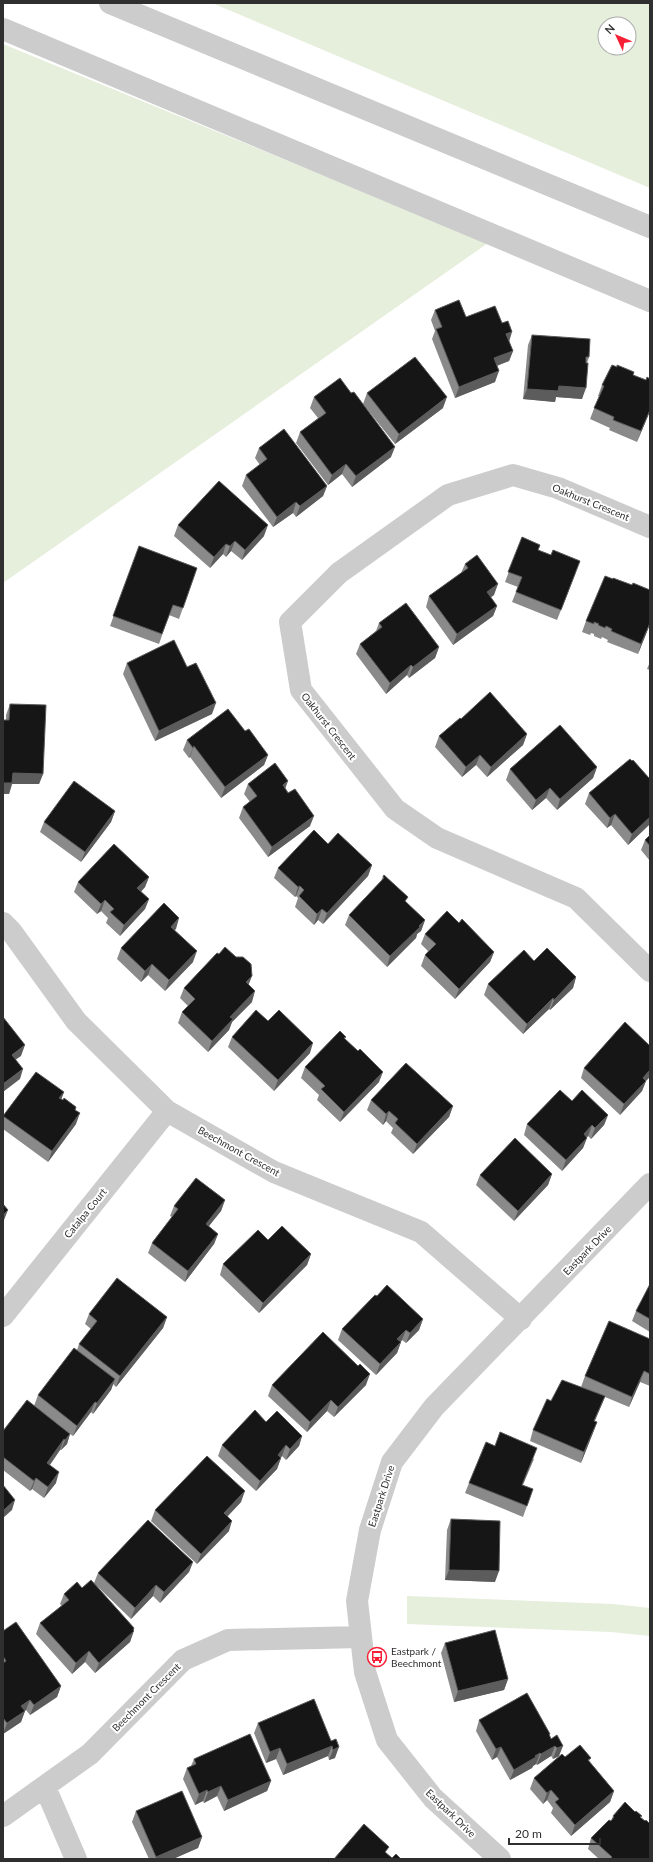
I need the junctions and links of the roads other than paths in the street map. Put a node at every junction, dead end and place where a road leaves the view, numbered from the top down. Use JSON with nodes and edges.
{"nodes":[{"id":1,"x":110,"y":3,"type":"edge"},
{"id":2,"x":3,"y":29,"type":"edge"},
{"id":3,"x":650,"y":227,"type":"edge"},
{"id":4,"x":650,"y":301,"type":"edge"},
{"id":5,"x":650,"y":527,"type":"edge"},
{"id":6,"x":3,"y":923,"type":"edge"},
{"id":7,"x":650,"y":971,"type":"edge"},
{"id":8,"x":167,"y":1111,"type":"junction"},
{"id":9,"x":650,"y":1184,"type":"edge"},
{"id":10,"x":3,"y":1316,"type":"edge"},
{"id":11,"x":521,"y":1319,"type":"junction"},
{"id":12,"x":361,"y":1637,"type":"junction"},
{"id":13,"x":45,"y":1787,"type":"junction"},
{"id":14,"x":3,"y":1816,"type":"edge"},
{"id":15,"x":76,"y":1859,"type":"edge"},
{"id":16,"x":500,"y":1859,"type":"edge"}],
"edges":[{"from":1,"to":3,"type":"street"},
{"from":2,"to":4,"type":"street"},
{"from":5,"to":7,"type":"street","name":"Oakhurst Crescent"},
{"from":6,"to":8,"type":"street","name":"Beechmont Crescent"},
{"from":8,"to":10,"type":"street","name":"Catalpa Court"},
{"from":8,"to":11,"type":"street","name":"Beechmont Crescent"},
{"from":9,"to":11,"type":"street","name":"Eastpark Drive"},
{"from":11,"to":12,"type":"street","name":"Eastpark Drive"},
{"from":12,"to":13,"type":"street","name":"Beechmont Crescent"},
{"from":12,"to":16,"type":"street","name":"Eastpark Drive"},
{"from":13,"to":14,"type":"street","name":"Beechmont Crescent"},
{"from":13,"to":15,"type":"street"}]}
